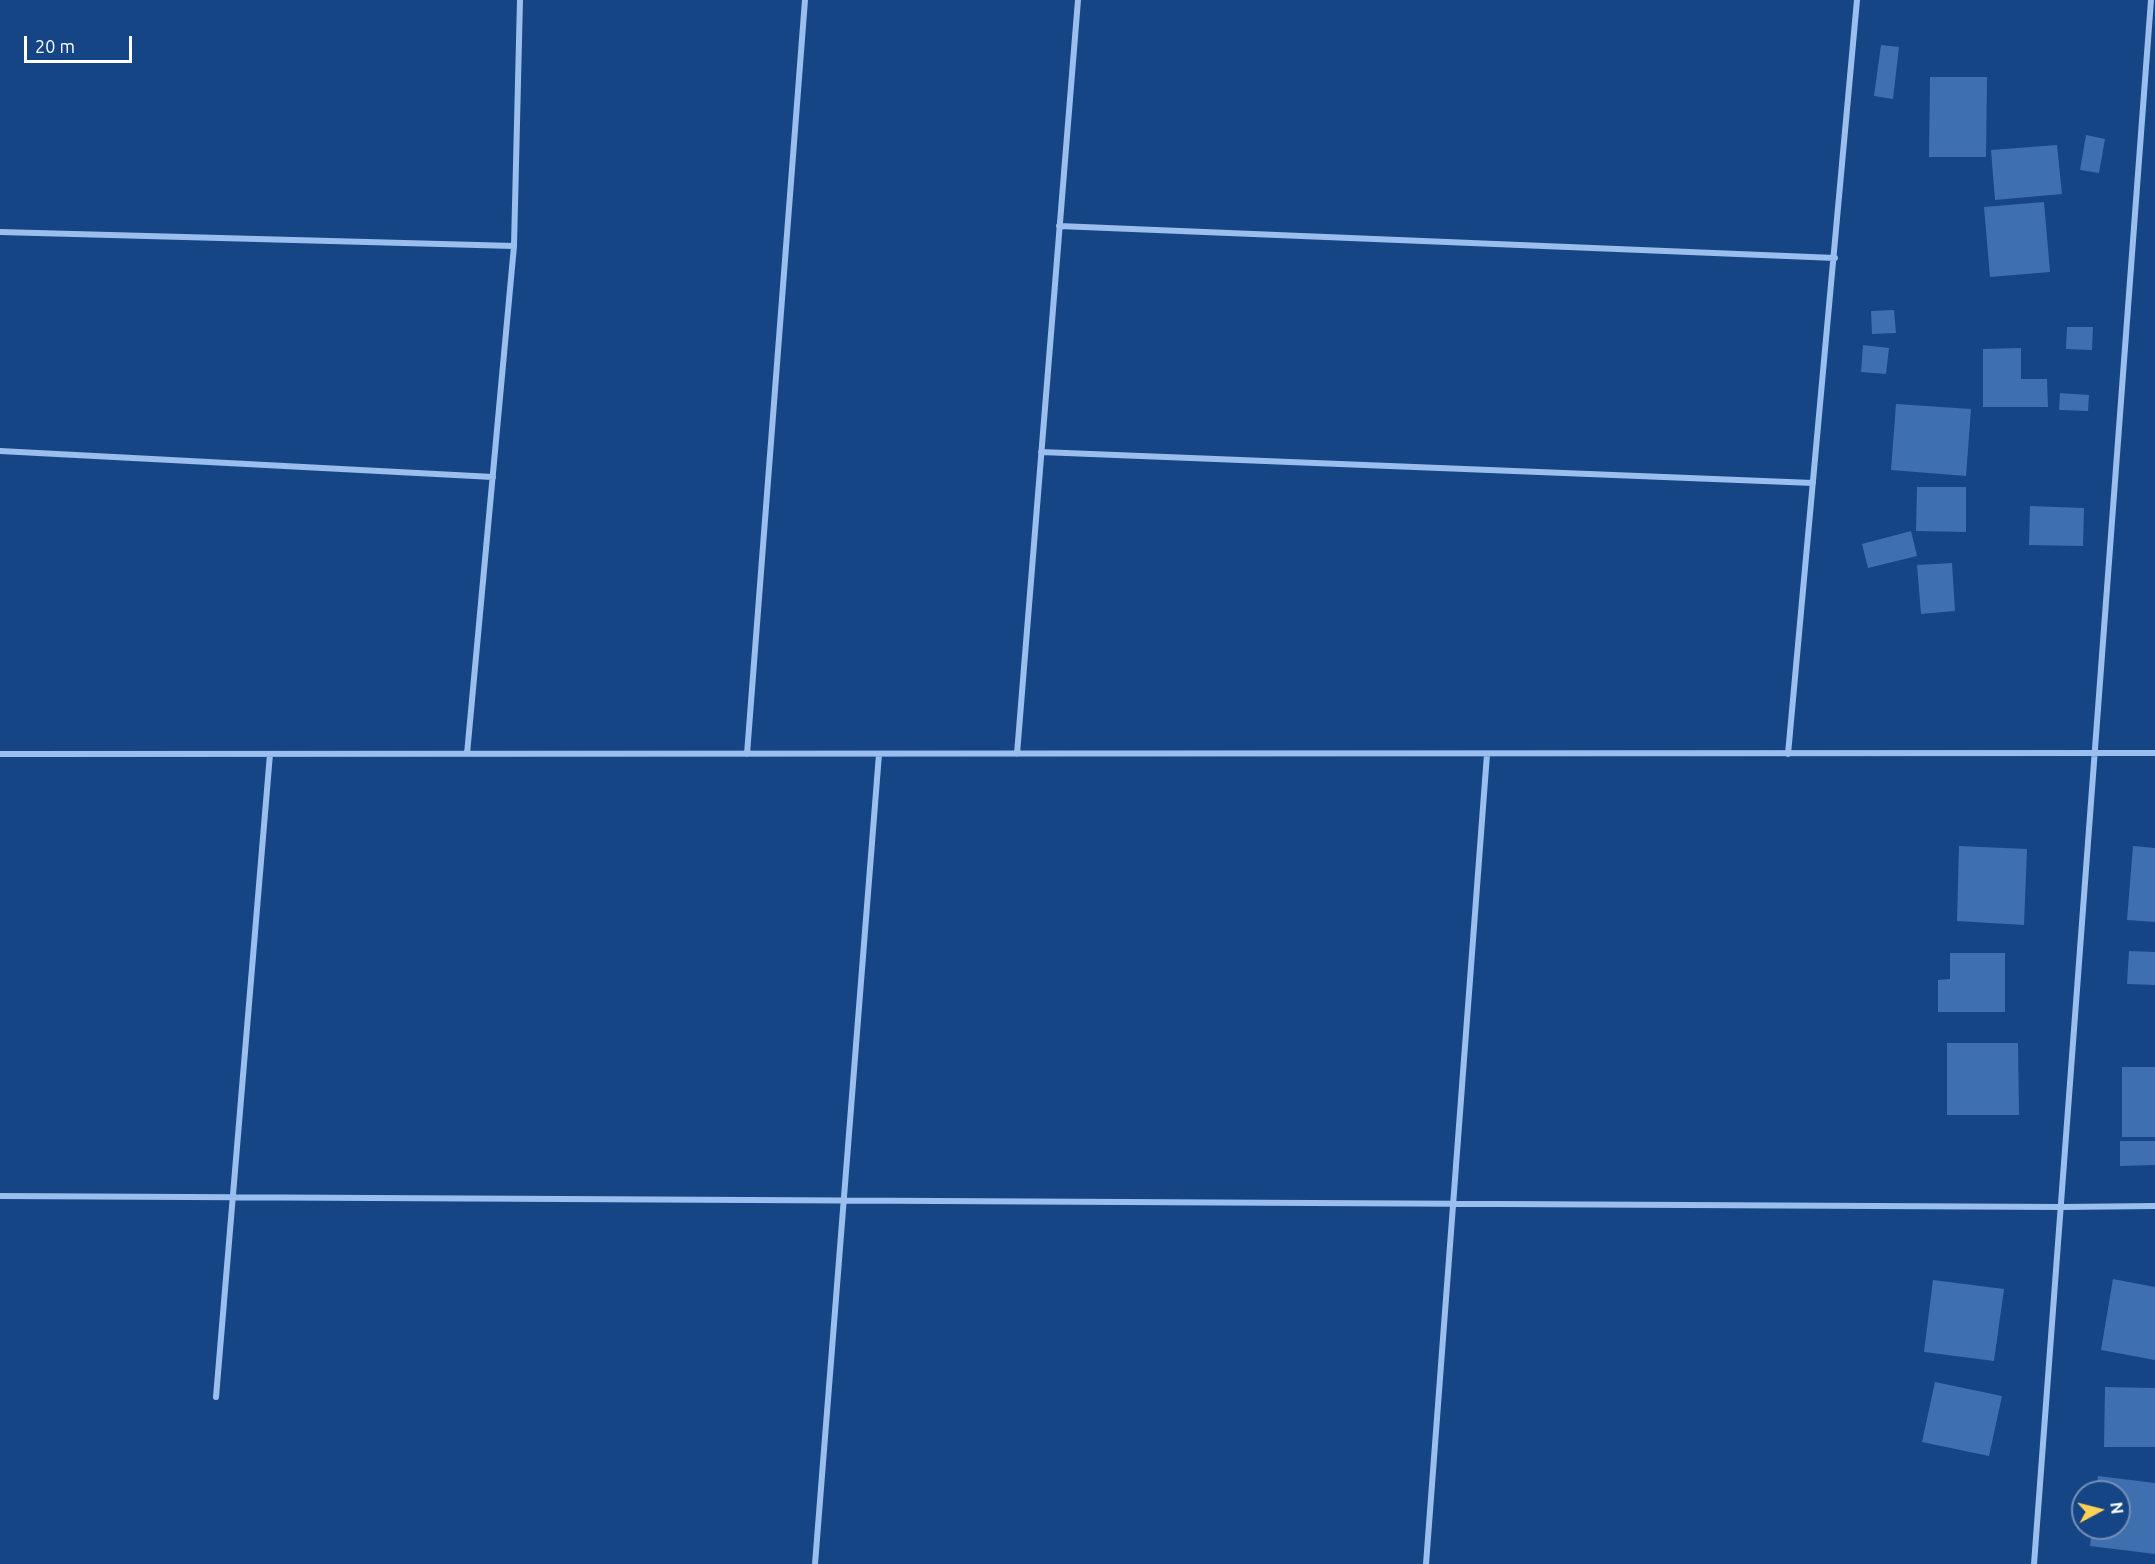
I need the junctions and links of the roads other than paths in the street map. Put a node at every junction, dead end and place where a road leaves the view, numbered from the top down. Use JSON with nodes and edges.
{"nodes":[{"id":1,"x":520,"y":0,"type":"edge"},
{"id":2,"x":805,"y":0,"type":"edge"},
{"id":3,"x":1078,"y":0,"type":"edge"},
{"id":4,"x":1857,"y":0,"type":"edge"},
{"id":5,"x":2151,"y":0,"type":"edge"},
{"id":6,"x":1059,"y":226,"type":"junction"},
{"id":7,"x":0,"y":232,"type":"edge"},
{"id":8,"x":514,"y":246,"type":"junction"},
{"id":9,"x":1835,"y":258,"type":"junction"},
{"id":10,"x":0,"y":451,"type":"edge"},
{"id":11,"x":1041,"y":452,"type":"junction"},
{"id":12,"x":493,"y":477,"type":"junction"},
{"id":13,"x":1813,"y":483,"type":"junction"},
{"id":14,"x":2095,"y":753,"type":"junction"},
{"id":15,"x":2155,"y":753,"type":"edge"},
{"id":16,"x":0,"y":754,"type":"edge"},
{"id":17,"x":270,"y":754,"type":"junction"},
{"id":18,"x":467,"y":754,"type":"junction"},
{"id":19,"x":747,"y":754,"type":"junction"},
{"id":20,"x":879,"y":754,"type":"junction"},
{"id":21,"x":1017,"y":754,"type":"junction"},
{"id":22,"x":1487,"y":754,"type":"junction"},
{"id":23,"x":1788,"y":754,"type":"junction"},
{"id":24,"x":0,"y":1196,"type":"edge"},
{"id":25,"x":233,"y":1197,"type":"junction"},
{"id":26,"x":844,"y":1200,"type":"junction"},
{"id":27,"x":1453,"y":1204,"type":"junction"},
{"id":28,"x":2155,"y":1206,"type":"edge"},
{"id":29,"x":2061,"y":1207,"type":"junction"},
{"id":30,"x":216,"y":1397,"type":"dead end"},
{"id":31,"x":815,"y":1564,"type":"edge"},
{"id":32,"x":1426,"y":1564,"type":"edge"},
{"id":33,"x":2034,"y":1564,"type":"edge"}],
"edges":[{"from":1,"to":8,"type":"street"},
{"from":2,"to":19,"type":"street"},
{"from":3,"to":6,"type":"street"},
{"from":4,"to":9,"type":"street"},
{"from":5,"to":14,"type":"street"},
{"from":6,"to":9,"type":"street"},
{"from":6,"to":11,"type":"street"},
{"from":7,"to":8,"type":"street"},
{"from":8,"to":12,"type":"street"},
{"from":9,"to":13,"type":"street"},
{"from":10,"to":12,"type":"street"},
{"from":11,"to":13,"type":"street"},
{"from":11,"to":21,"type":"street"},
{"from":12,"to":18,"type":"street"},
{"from":13,"to":23,"type":"street"},
{"from":14,"to":15,"type":"street"},
{"from":14,"to":23,"type":"street"},
{"from":14,"to":29,"type":"street"},
{"from":16,"to":17,"type":"street"},
{"from":17,"to":18,"type":"street"},
{"from":17,"to":25,"type":"street"},
{"from":18,"to":19,"type":"street"},
{"from":19,"to":20,"type":"street"},
{"from":20,"to":21,"type":"street"},
{"from":20,"to":26,"type":"street"},
{"from":21,"to":22,"type":"street"},
{"from":22,"to":23,"type":"street"},
{"from":22,"to":27,"type":"street"},
{"from":24,"to":25,"type":"street"},
{"from":25,"to":26,"type":"street"},
{"from":25,"to":30,"type":"street"},
{"from":26,"to":27,"type":"street"},
{"from":26,"to":31,"type":"street"},
{"from":27,"to":29,"type":"street"},
{"from":27,"to":32,"type":"street"},
{"from":28,"to":29,"type":"street"},
{"from":29,"to":33,"type":"street"}]}
